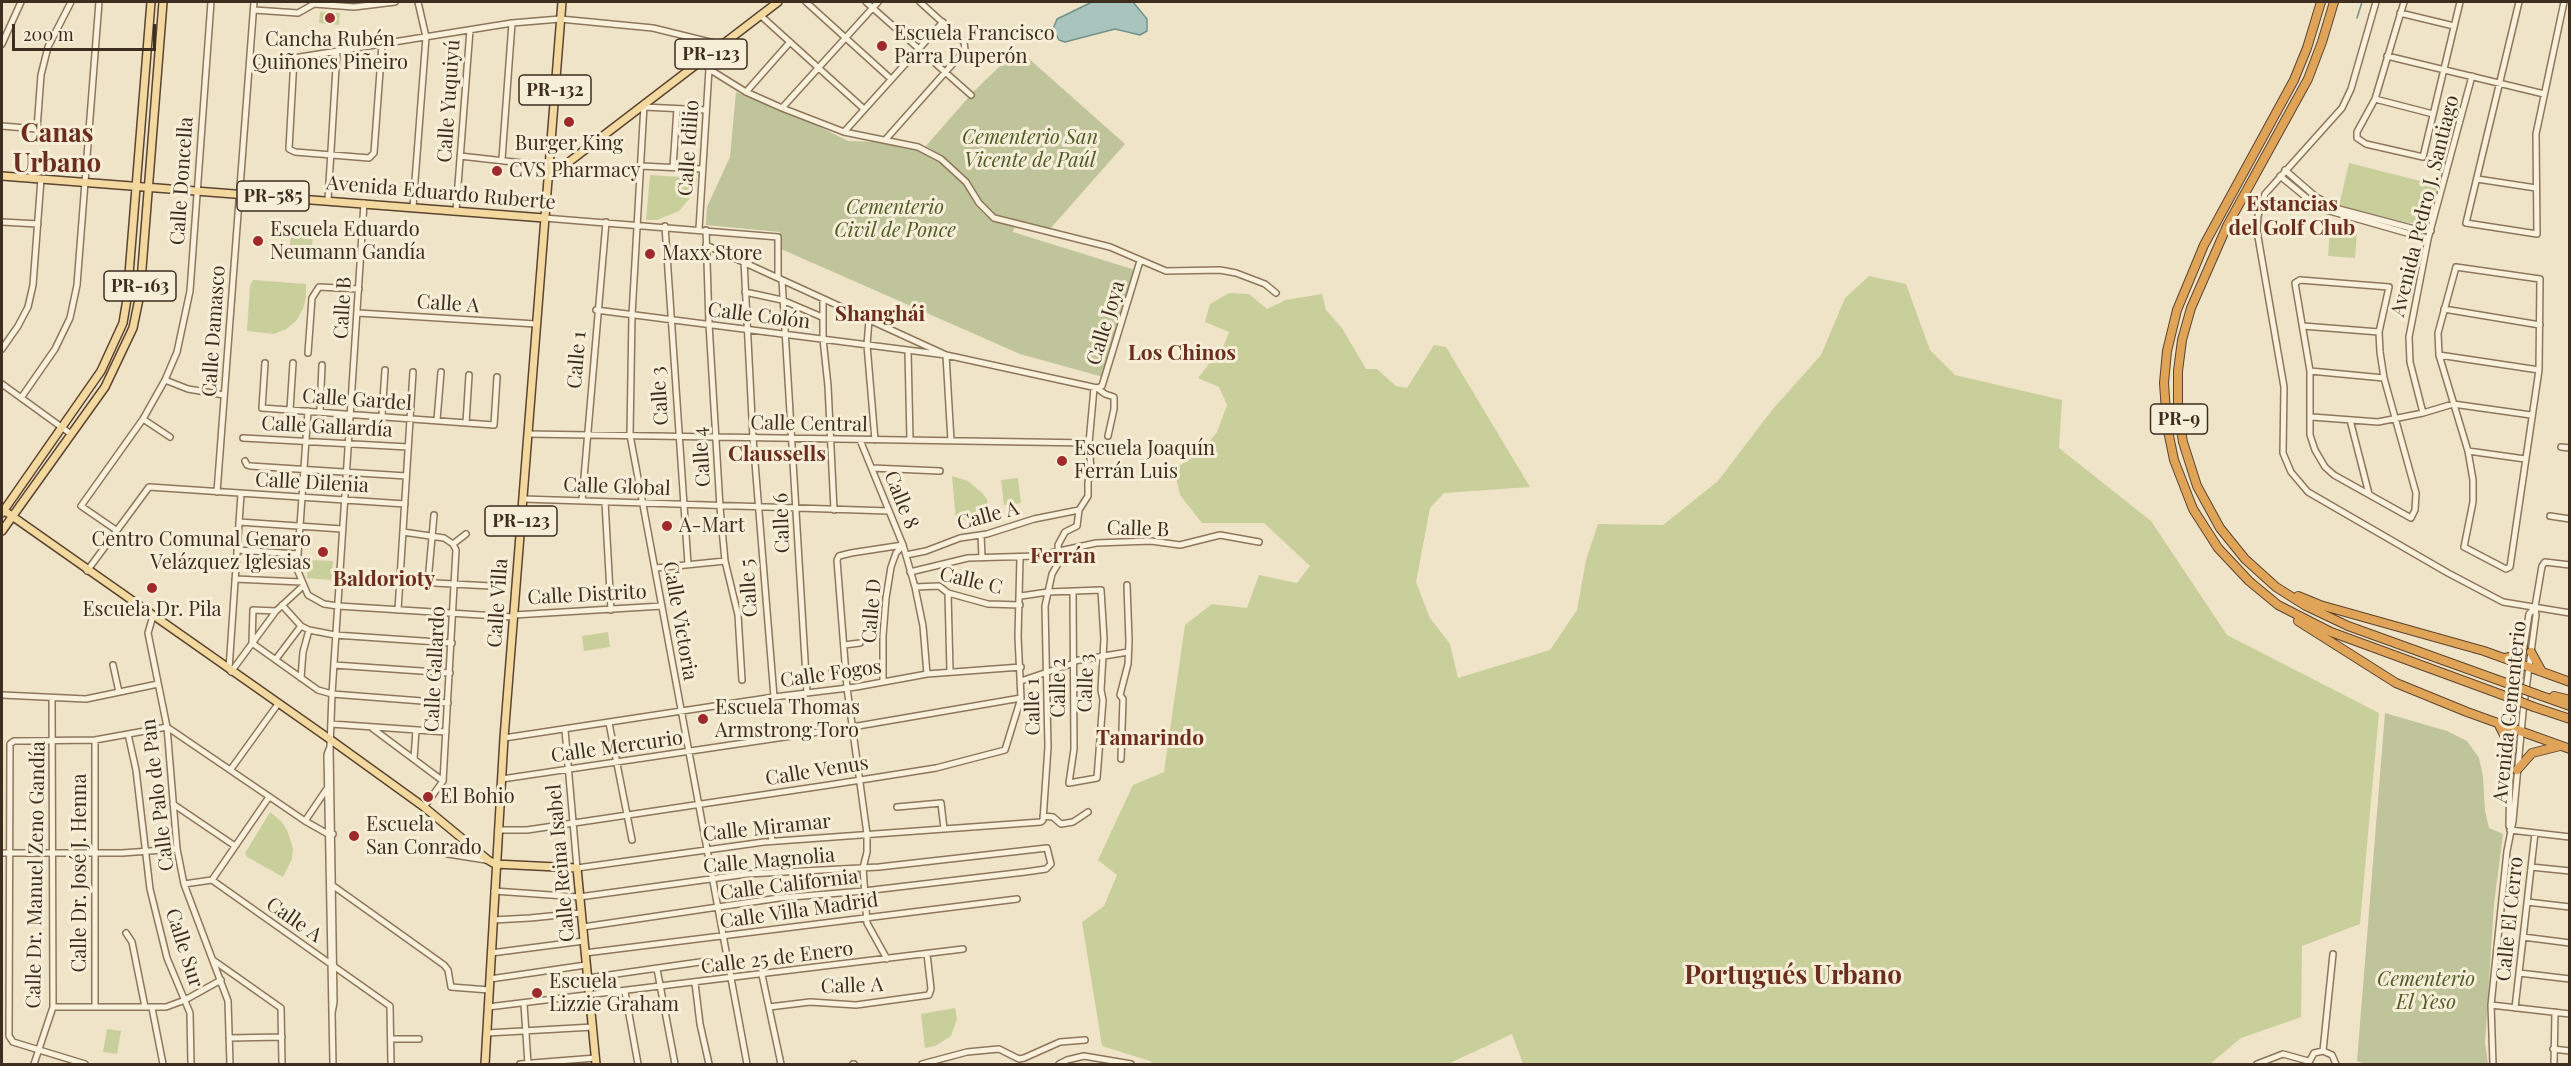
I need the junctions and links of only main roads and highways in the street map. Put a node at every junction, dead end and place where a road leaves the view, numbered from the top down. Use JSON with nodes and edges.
{"nodes":[{"id":1,"x":151,"y":2,"type":"edge"},
{"id":2,"x":163,"y":2,"type":"edge"},
{"id":3,"x":562,"y":2,"type":"edge"},
{"id":4,"x":778,"y":2,"type":"edge"},
{"id":5,"x":2321,"y":2,"type":"edge"},
{"id":6,"x":2334,"y":2,"type":"edge"},
{"id":7,"x":2,"y":176,"type":"edge"},
{"id":8,"x":548,"y":178,"type":"junction"},
{"id":9,"x":136,"y":187,"type":"junction"},
{"id":10,"x":147,"y":188,"type":"junction"},
{"id":11,"x":544,"y":218,"type":"junction"},
{"id":12,"x":2,"y":511,"type":"edge"},
{"id":13,"x":11,"y":517,"type":"junction"},
{"id":14,"x":2,"y":531,"type":"edge"},
{"id":15,"x":2265,"y":578,"type":"junction"},
{"id":16,"x":2278,"y":605,"type":"junction"},
{"id":17,"x":2523,"y":647,"type":"road end"},
{"id":18,"x":2531,"y":652,"type":"road end"},
{"id":19,"x":2505,"y":658,"type":"junction"},
{"id":20,"x":2542,"y":672,"type":"junction"},
{"id":21,"x":2570,"y":682,"type":"edge"},
{"id":22,"x":2536,"y":694,"type":"junction"},
{"id":23,"x":2570,"y":700,"type":"edge"},
{"id":24,"x":2570,"y":706,"type":"edge"},
{"id":25,"x":2570,"y":719,"type":"edge"},
{"id":26,"x":2498,"y":723,"type":"junction"},
{"id":27,"x":2560,"y":746,"type":"junction"},
{"id":28,"x":2570,"y":749,"type":"edge"},
{"id":29,"x":2512,"y":751,"type":"road end"},
{"id":30,"x":2517,"y":770,"type":"road end"},
{"id":31,"x":495,"y":864,"type":"junction"},
{"id":32,"x":577,"y":868,"type":"joint"},
{"id":33,"x":596,"y":1061,"type":"edge"},
{"id":34,"x":485,"y":1065,"type":"edge"}],
"edges":[{"from":1,"to":9,"type":"main road","number":"PR-163"},
{"from":2,"to":10,"type":"main road","number":"PR-163"},
{"from":3,"to":8,"type":"main road","name":"Calle Villa","number":"PR-132"},
{"from":4,"to":8,"type":"main road","number":"PR-123"},
{"from":5,"to":16,"type":"highway","number":"PR-9"},
{"from":6,"to":15,"type":"highway","number":"PR-9"},
{"from":7,"to":9,"type":"main road","name":"Avenida Eduardo Ruberte","number":"PR-585"},
{"from":8,"to":11,"type":"main road","name":"Calle Villa","number":"PR-123"},
{"from":9,"to":10,"type":"main road","name":"Avenida Eduardo Ruberte","number":"PR-585"},
{"from":9,"to":12,"type":"main road","number":"PR-163"},
{"from":10,"to":11,"type":"main road","name":"Avenida Eduardo Ruberte","number":"PR-585"},
{"from":10,"to":13,"type":"main road","number":"PR-163"},
{"from":11,"to":31,"type":"main road","name":"Calle Villa","number":"PR-123"},
{"from":12,"to":13,"type":"main road"},
{"from":13,"to":14,"type":"main road","number":"PR-163"},
{"from":13,"to":31,"type":"main road"},
{"from":15,"to":19,"type":"highway"},
{"from":15,"to":22,"type":"highway","number":"PR-9","bridge":true},
{"from":16,"to":25,"type":"highway","number":"PR-9","bridge":true},
{"from":16,"to":26,"type":"highway"},
{"from":17,"to":19,"type":"highway"},
{"from":18,"to":20,"type":"highway"},
{"from":19,"to":20,"type":"highway"},
{"from":20,"to":21,"type":"highway"},
{"from":22,"to":23,"type":"highway"},
{"from":22,"to":24,"type":"highway","number":"PR-9"},
{"from":26,"to":27,"type":"highway"},
{"from":26,"to":29,"type":"highway"},
{"from":27,"to":28,"type":"highway"},
{"from":27,"to":30,"type":"highway"},
{"from":31,"to":32,"type":"main road","name":"Calle Miramar"},
{"from":31,"to":34,"type":"main road","name":"Calle Villa","number":"PR-123"},
{"from":32,"to":33,"type":"main road","name":"Calle Reina Isabel"}]}
